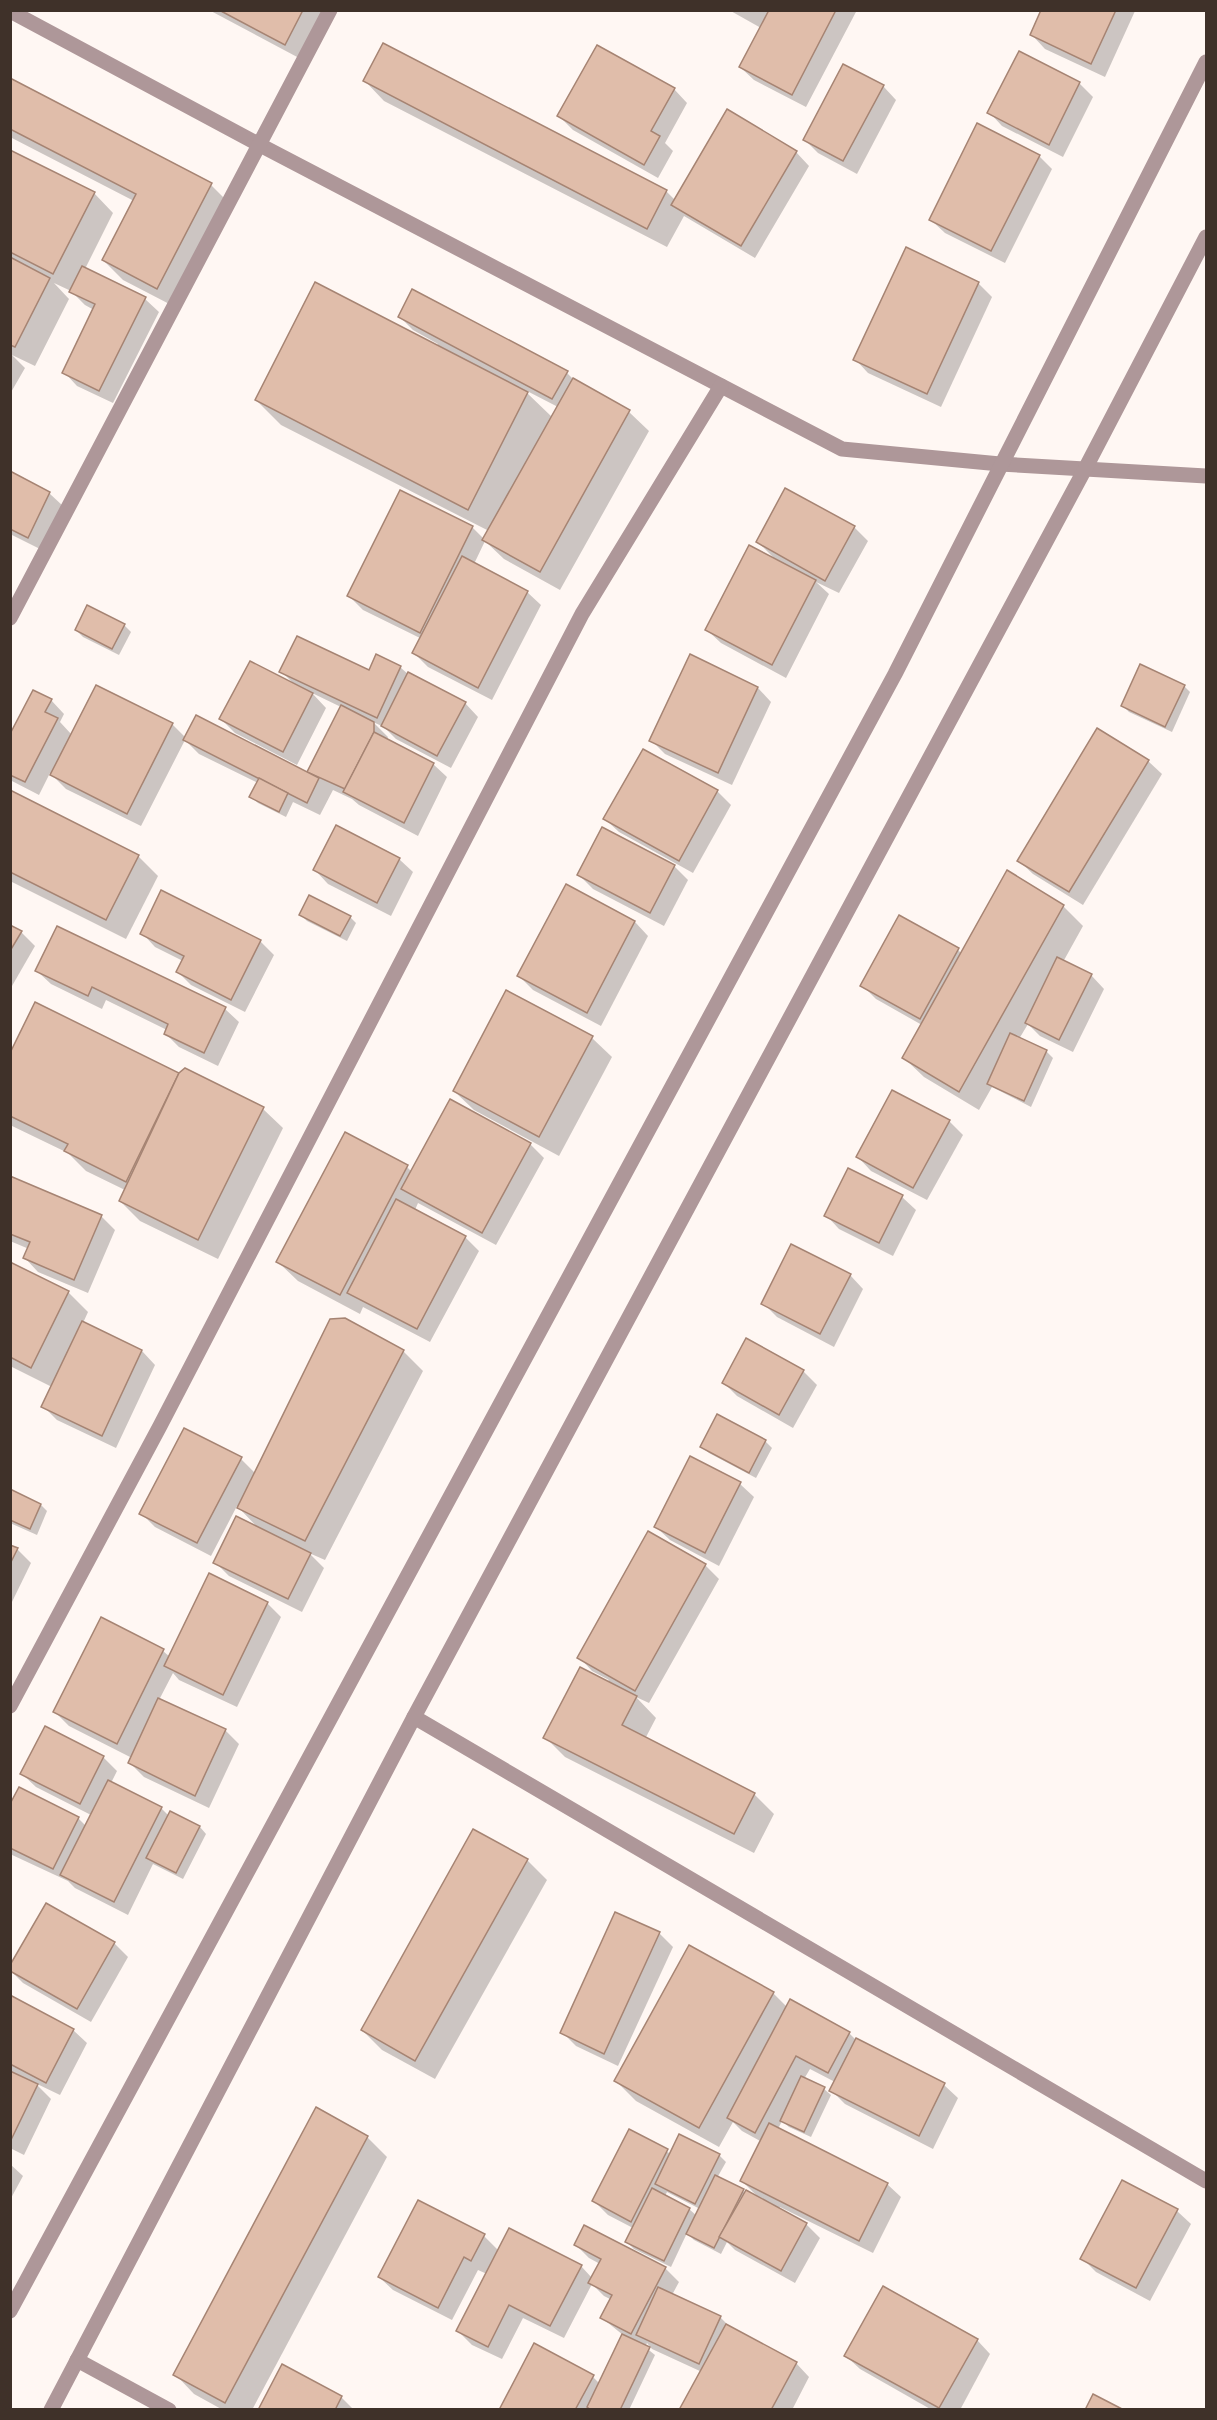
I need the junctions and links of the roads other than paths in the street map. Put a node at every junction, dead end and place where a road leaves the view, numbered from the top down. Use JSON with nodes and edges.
{"nodes":[{"id":1,"x":330,"y":10,"type":"edge"},
{"id":2,"x":10,"y":11,"type":"edge"},
{"id":3,"x":1206,"y":62,"type":"edge"},
{"id":4,"x":258,"y":144,"type":"junction"},
{"id":5,"x":1206,"y":237,"type":"edge"},
{"id":6,"x":722,"y":386,"type":"junction"},
{"id":7,"x":1000,"y":464,"type":"junction"},
{"id":8,"x":1085,"y":469,"type":"junction"},
{"id":9,"x":1206,"y":477,"type":"edge"},
{"id":10,"x":10,"y":618,"type":"edge"},
{"id":11,"x":10,"y":1706,"type":"edge"},
{"id":12,"x":414,"y":1718,"type":"junction"},
{"id":13,"x":1206,"y":2181,"type":"edge"},
{"id":14,"x":10,"y":2311,"type":"edge"},
{"id":15,"x":77,"y":2360,"type":"junction"},
{"id":16,"x":51,"y":2409,"type":"edge"},
{"id":17,"x":169,"y":2409,"type":"edge"}],
"edges":[{"from":1,"to":4,"type":"street"},
{"from":2,"to":4,"type":"street"},
{"from":3,"to":7,"type":"street"},
{"from":4,"to":6,"type":"street"},
{"from":4,"to":10,"type":"street"},
{"from":5,"to":8,"type":"street"},
{"from":6,"to":7,"type":"street"},
{"from":6,"to":11,"type":"street"},
{"from":7,"to":8,"type":"street"},
{"from":7,"to":14,"type":"street"},
{"from":8,"to":9,"type":"street"},
{"from":8,"to":12,"type":"street"},
{"from":12,"to":13,"type":"street"},
{"from":12,"to":15,"type":"street"},
{"from":15,"to":16,"type":"street"},
{"from":15,"to":17,"type":"street"}]}
